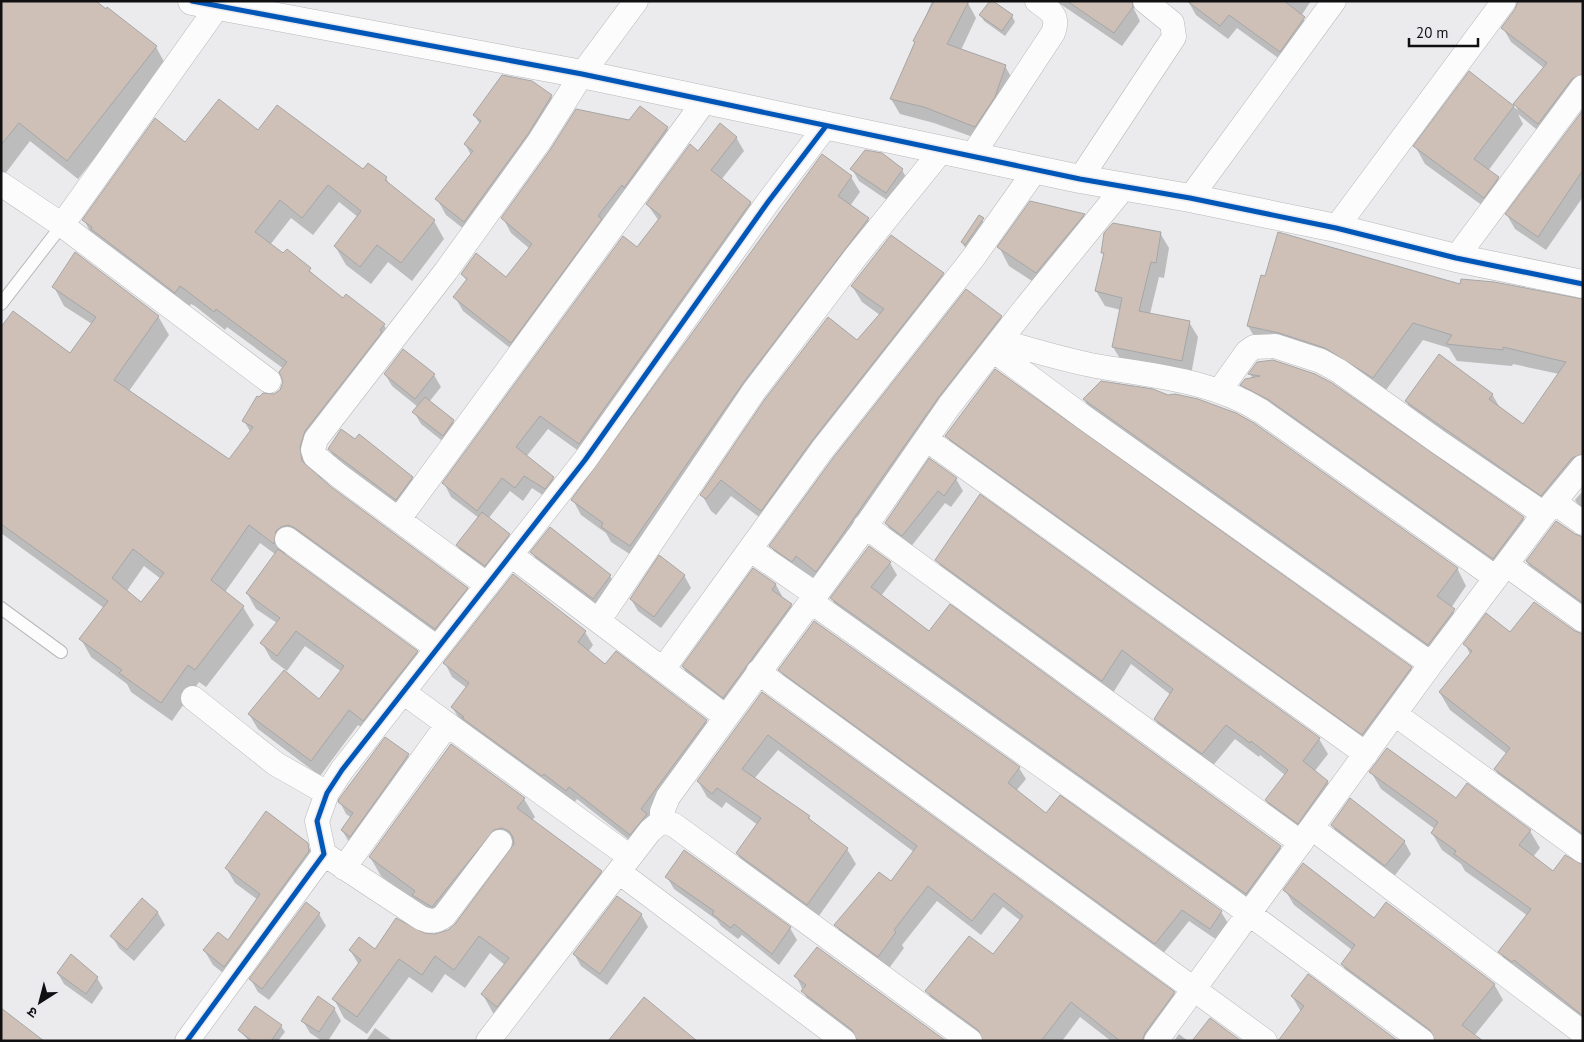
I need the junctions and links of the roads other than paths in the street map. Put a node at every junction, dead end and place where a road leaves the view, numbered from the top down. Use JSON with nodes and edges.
{"nodes":[{"id":1,"x":636,"y":1,"type":"edge"},
{"id":2,"x":1037,"y":1,"type":"edge"},
{"id":3,"x":1145,"y":1,"type":"edge"},
{"id":4,"x":1334,"y":1,"type":"edge"},
{"id":5,"x":1504,"y":1,"type":"edge"},
{"id":6,"x":205,"y":4,"type":"edge"},
{"id":7,"x":582,"y":74,"type":"junction"},
{"id":8,"x":1583,"y":87,"type":"edge"},
{"id":9,"x":706,"y":99,"type":"junction"},
{"id":10,"x":826,"y":126,"type":"junction"},
{"id":11,"x":942,"y":150,"type":"junction"},
{"id":12,"x":972,"y":156,"type":"junction"},
{"id":13,"x":1036,"y":169,"type":"junction"},
{"id":14,"x":1080,"y":178,"type":"junction"},
{"id":15,"x":1,"y":184,"type":"edge"},
{"id":16,"x":1125,"y":186,"type":"junction"},
{"id":17,"x":1190,"y":198,"type":"junction"},
{"id":18,"x":62,"y":226,"type":"junction"},
{"id":19,"x":1336,"y":228,"type":"junction"},
{"id":20,"x":1456,"y":258,"type":"junction"},
{"id":21,"x":1582,"y":283,"type":"edge"},
{"id":22,"x":1,"y":304,"type":"edge"},
{"id":23,"x":997,"y":345,"type":"junction"},
{"id":24,"x":269,"y":381,"type":"dead end"},
{"id":25,"x":1220,"y":390,"type":"junction"},
{"id":26,"x":926,"y":439,"type":"junction"},
{"id":27,"x":1583,"y":467,"type":"edge"},
{"id":28,"x":1549,"y":508,"type":"junction"},
{"id":29,"x":399,"y":519,"type":"junction"},
{"id":30,"x":1583,"y":523,"type":"edge"},
{"id":31,"x":865,"y":526,"type":"junction"},
{"id":32,"x":286,"y":539,"type":"dead end"},
{"id":33,"x":751,"y":550,"type":"junction"},
{"id":34,"x":511,"y":555,"type":"junction"},
{"id":35,"x":1501,"y":572,"type":"junction"},
{"id":36,"x":486,"y":584,"type":"junction"},
{"id":37,"x":813,"y":597,"type":"junction"},
{"id":38,"x":1,"y":608,"type":"edge"},
{"id":39,"x":599,"y":620,"type":"junction"},
{"id":40,"x":1583,"y":620,"type":"edge"},
{"id":41,"x":437,"y":648,"type":"junction"},
{"id":42,"x":61,"y":652,"type":"dead end"},
{"id":43,"x":1431,"y":664,"type":"junction"},
{"id":44,"x":663,"y":670,"type":"junction"},
{"id":45,"x":758,"y":672,"type":"junction"},
{"id":46,"x":403,"y":692,"type":"junction"},
{"id":47,"x":193,"y":698,"type":"dead end"},
{"id":48,"x":1395,"y":714,"type":"junction"},
{"id":49,"x":726,"y":717,"type":"junction"},
{"id":50,"x":447,"y":725,"type":"junction"},
{"id":51,"x":1366,"y":754,"type":"junction"},
{"id":52,"x":327,"y":793,"type":"junction"},
{"id":53,"x":662,"y":821,"type":"junction"},
{"id":54,"x":1306,"y":835,"type":"junction"},
{"id":55,"x":500,"y":842,"type":"dead end"},
{"id":56,"x":1583,"y":851,"type":"edge"},
{"id":57,"x":324,"y":854,"type":"junction"},
{"id":58,"x":624,"y":865,"type":"junction"},
{"id":59,"x":344,"y":868,"type":"junction"},
{"id":60,"x":1248,"y":915,"type":"junction"},
{"id":61,"x":1194,"y":988,"type":"junction"},
{"id":62,"x":1583,"y":1033,"type":"edge"},
{"id":63,"x":493,"y":1039,"type":"edge"},
{"id":64,"x":187,"y":1041,"type":"edge"},
{"id":65,"x":844,"y":1041,"type":"edge"},
{"id":66,"x":970,"y":1041,"type":"edge"},
{"id":67,"x":1156,"y":1041,"type":"edge"},
{"id":68,"x":1265,"y":1041,"type":"edge"},
{"id":69,"x":1422,"y":1041,"type":"edge"}],
"edges":[{"from":1,"to":7,"type":"street"},
{"from":2,"to":12,"type":"street"},
{"from":3,"to":14,"type":"street"},
{"from":4,"to":17,"type":"street"},
{"from":5,"to":19,"type":"street"},
{"from":6,"to":7,"type":"street"},
{"from":6,"to":18,"type":"street"},
{"from":7,"to":9,"type":"street"},
{"from":7,"to":29,"type":"street"},
{"from":8,"to":20,"type":"street"},
{"from":9,"to":10,"type":"street"},
{"from":9,"to":29,"type":"street"},
{"from":10,"to":11,"type":"street"},
{"from":10,"to":34,"type":"street"},
{"from":11,"to":12,"type":"street"},
{"from":11,"to":39,"type":"street"},
{"from":12,"to":13,"type":"street"},
{"from":13,"to":14,"type":"street"},
{"from":13,"to":33,"type":"street"},
{"from":14,"to":16,"type":"street"},
{"from":15,"to":18,"type":"street"},
{"from":16,"to":17,"type":"street"},
{"from":16,"to":23,"type":"street"},
{"from":17,"to":19,"type":"street"},
{"from":18,"to":22,"type":"lane"},
{"from":18,"to":24,"type":"street"},
{"from":19,"to":20,"type":"street"},
{"from":20,"to":21,"type":"street"},
{"from":23,"to":25,"type":"street"},
{"from":23,"to":26,"type":"street"},
{"from":23,"to":43,"type":"street"},
{"from":25,"to":28,"type":"street"},
{"from":25,"to":35,"type":"street"},
{"from":26,"to":31,"type":"street"},
{"from":26,"to":51,"type":"street"},
{"from":27,"to":28,"type":"street"},
{"from":28,"to":30,"type":"street"},
{"from":28,"to":35,"type":"street"},
{"from":29,"to":36,"type":"street"},
{"from":31,"to":37,"type":"street"},
{"from":31,"to":54,"type":"street"},
{"from":32,"to":41,"type":"street"},
{"from":33,"to":37,"type":"street"},
{"from":33,"to":44,"type":"street"},
{"from":34,"to":36,"type":"street"},
{"from":34,"to":39,"type":"street"},
{"from":35,"to":40,"type":"street"},
{"from":35,"to":43,"type":"street"},
{"from":36,"to":41,"type":"street"},
{"from":37,"to":45,"type":"street"},
{"from":37,"to":60,"type":"street"},
{"from":38,"to":42,"type":"lane"},
{"from":39,"to":44,"type":"street"},
{"from":41,"to":46,"type":"street"},
{"from":43,"to":48,"type":"street"},
{"from":44,"to":49,"type":"street"},
{"from":45,"to":49,"type":"street"},
{"from":45,"to":61,"type":"street"},
{"from":46,"to":50,"type":"street"},
{"from":46,"to":52,"type":"street"},
{"from":47,"to":52,"type":"street"},
{"from":48,"to":51,"type":"street"},
{"from":48,"to":56,"type":"street"},
{"from":49,"to":53,"type":"street"},
{"from":50,"to":58,"type":"street"},
{"from":50,"to":59,"type":"street"},
{"from":51,"to":54,"type":"street"},
{"from":52,"to":57,"type":"street"},
{"from":53,"to":58,"type":"street"},
{"from":53,"to":66,"type":"street"},
{"from":54,"to":60,"type":"street"},
{"from":54,"to":62,"type":"street"},
{"from":55,"to":59,"type":"street"},
{"from":57,"to":59,"type":"street"},
{"from":57,"to":64,"type":"street"},
{"from":58,"to":63,"type":"street"},
{"from":58,"to":65,"type":"street"},
{"from":60,"to":61,"type":"street"},
{"from":60,"to":69,"type":"street"},
{"from":61,"to":67,"type":"street"},
{"from":61,"to":68,"type":"street"}]}
